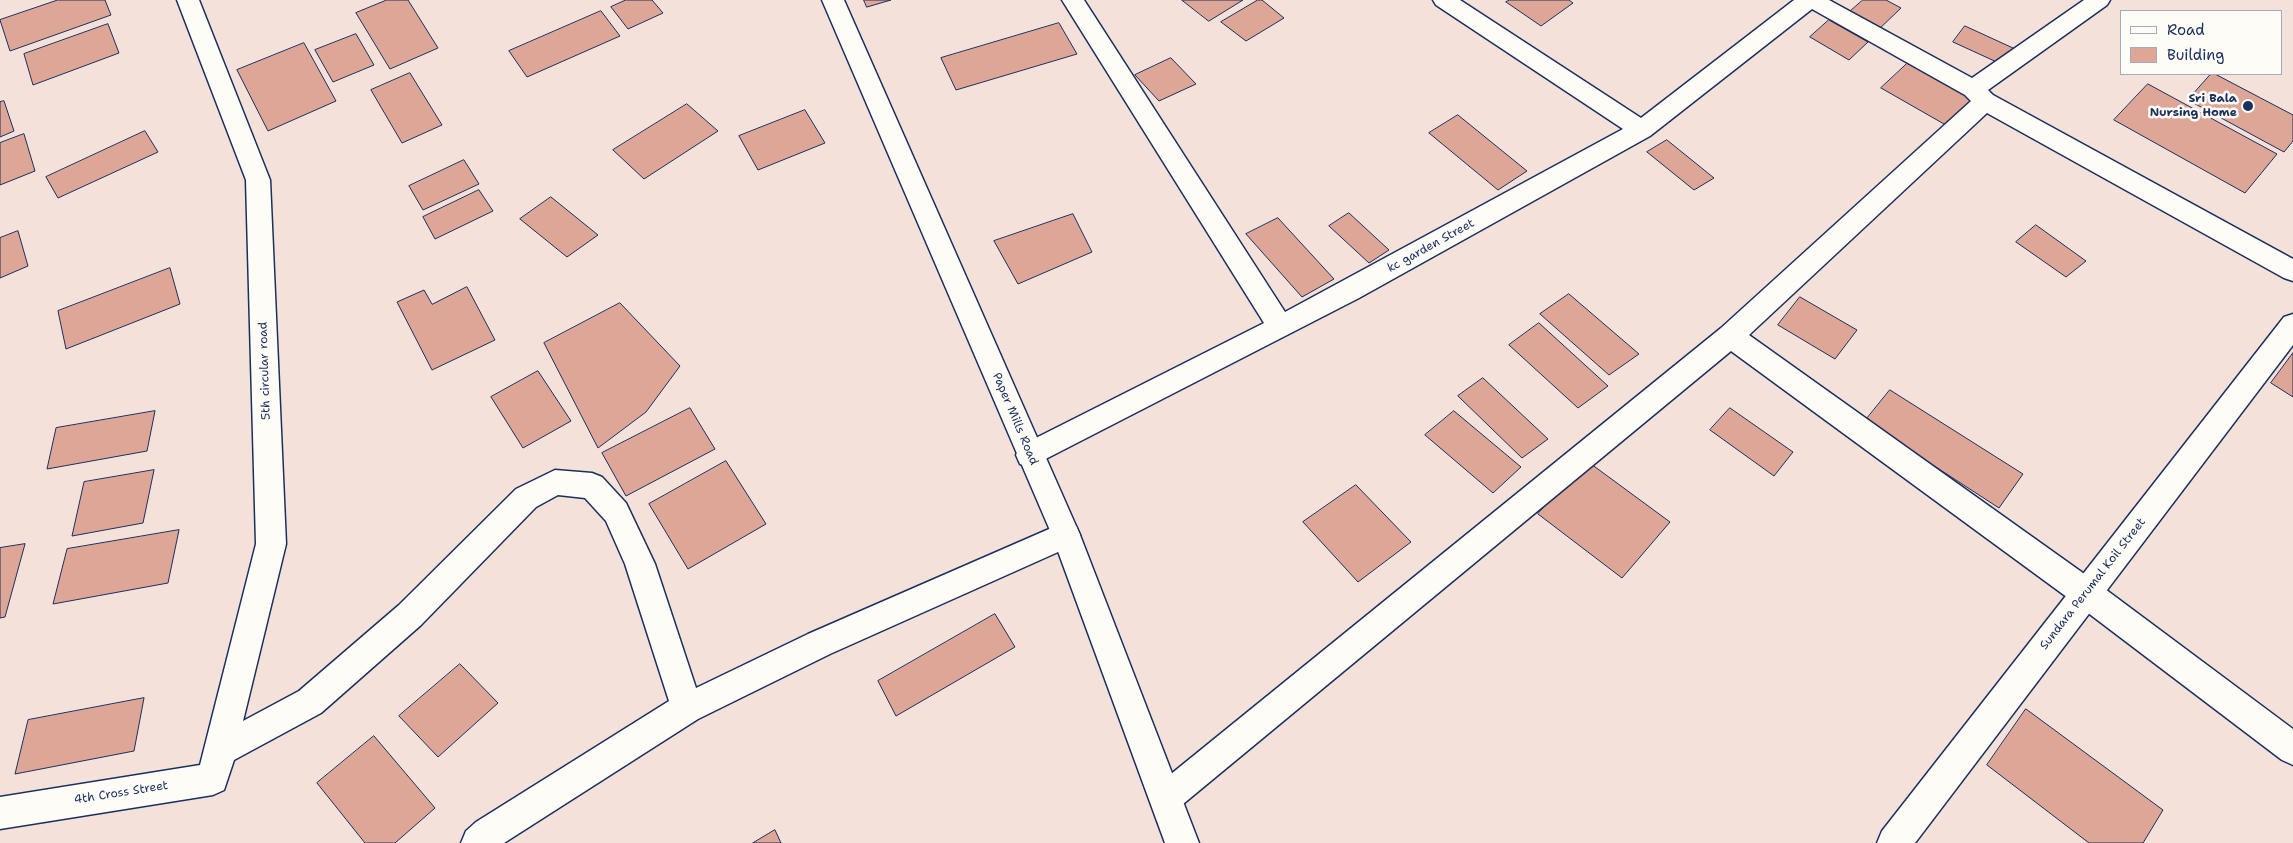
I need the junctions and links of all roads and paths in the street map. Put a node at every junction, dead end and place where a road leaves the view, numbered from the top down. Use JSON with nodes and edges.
{"nodes":[{"id":1,"x":188,"y":0,"type":"edge"},
{"id":2,"x":834,"y":0,"type":"edge"},
{"id":3,"x":1073,"y":0,"type":"edge"},
{"id":4,"x":1444,"y":0,"type":"edge"},
{"id":5,"x":1811,"y":0,"type":"edge"},
{"id":6,"x":2099,"y":0,"type":"edge"},
{"id":7,"x":1979,"y":95,"type":"junction"},
{"id":8,"x":1642,"y":130,"type":"junction"},
{"id":9,"x":2293,"y":271,"type":"edge"},
{"id":10,"x":2293,"y":325,"type":"edge"},
{"id":11,"x":1280,"y":326,"type":"junction"},
{"id":12,"x":1730,"y":336,"type":"junction"},
{"id":13,"x":1030,"y":455,"type":"junction"},
{"id":14,"x":1066,"y":535,"type":"junction"},
{"id":15,"x":2086,"y":593,"type":"junction"},
{"id":16,"x":687,"y":708,"type":"junction"},
{"id":17,"x":2289,"y":736,"type":"edge"},
{"id":18,"x":220,"y":750,"type":"junction"},
{"id":19,"x":1166,"y":798,"type":"junction"},
{"id":20,"x":0,"y":813,"type":"edge"},
{"id":21,"x":478,"y":843,"type":"edge"},
{"id":22,"x":1182,"y":843,"type":"edge"},
{"id":23,"x":1894,"y":843,"type":"edge"}],
"edges":[{"from":1,"to":18,"type":"street","name":"5th circular road"},
{"from":2,"to":13,"type":"street","name":"Paper Mills Road"},
{"from":3,"to":11,"type":"street"},
{"from":4,"to":8,"type":"street"},
{"from":5,"to":7,"type":"street"},
{"from":5,"to":8,"type":"street","name":"kc garden Street"},
{"from":6,"to":7,"type":"street"},
{"from":7,"to":9,"type":"street"},
{"from":7,"to":12,"type":"street"},
{"from":8,"to":11,"type":"street","name":"kc garden Street"},
{"from":10,"to":15,"type":"street","name":"Sundara Perumal Koil Street"},
{"from":11,"to":13,"type":"street","name":"kc garden Street"},
{"from":12,"to":15,"type":"street"},
{"from":12,"to":19,"type":"street"},
{"from":13,"to":14,"type":"street","name":"Paper Mills Road"},
{"from":14,"to":16,"type":"street"},
{"from":14,"to":19,"type":"street","name":"Paper Mills Road"},
{"from":15,"to":17,"type":"street"},
{"from":15,"to":23,"type":"street","name":"Sundara Perumal Koil Street"},
{"from":16,"to":18,"type":"street"},
{"from":16,"to":21,"type":"street"},
{"from":18,"to":20,"type":"street","name":"4th Cross Street"},
{"from":19,"to":22,"type":"street","name":"Paper Mills Road"}]}
